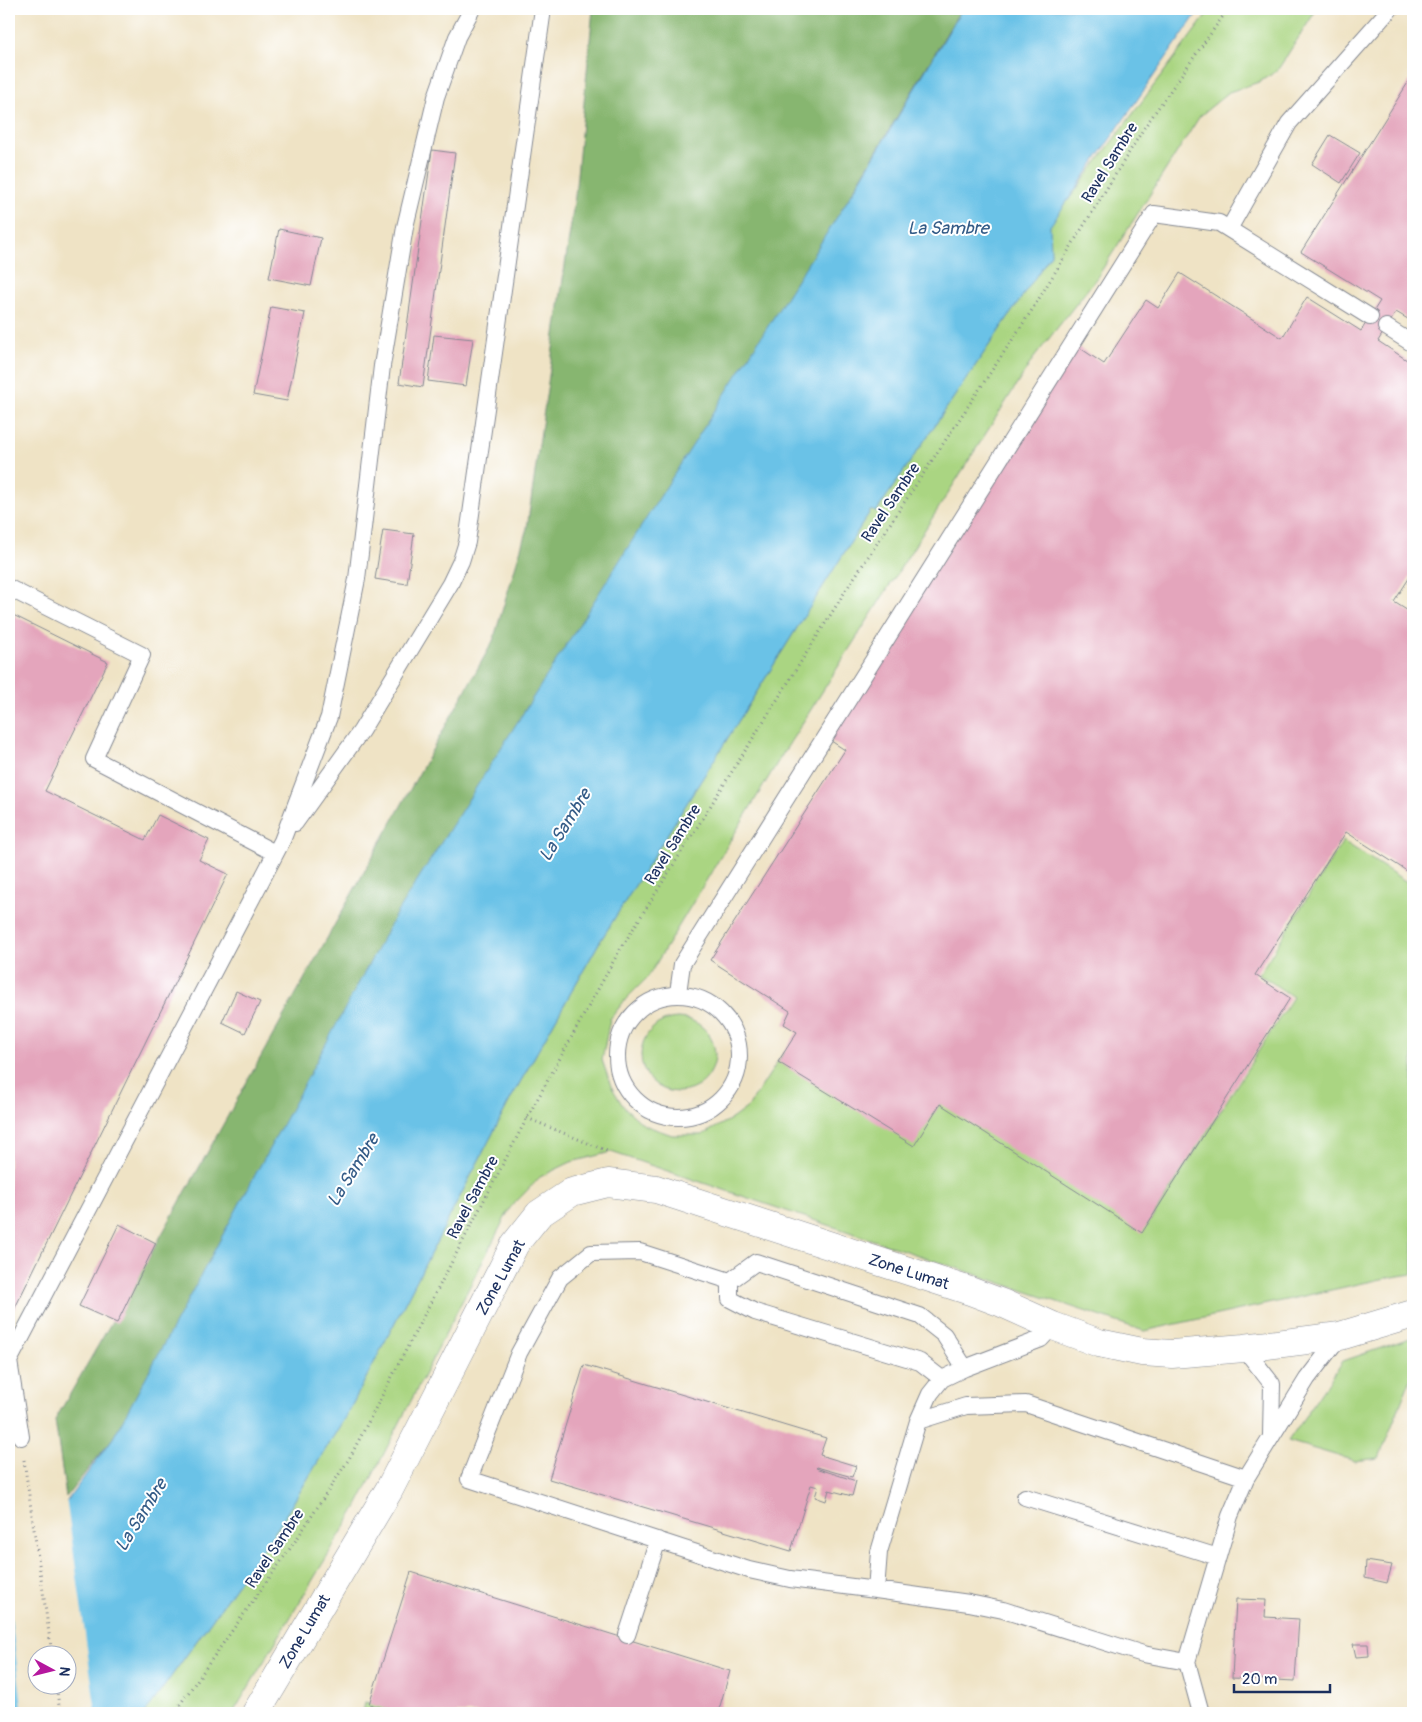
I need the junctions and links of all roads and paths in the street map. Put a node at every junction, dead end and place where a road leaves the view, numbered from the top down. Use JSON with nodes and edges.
{"nodes":[{"id":1,"x":472,"y":9,"type":"edge"},
{"id":2,"x":543,"y":9,"type":"edge"},
{"id":3,"x":1228,"y":9,"type":"edge"},
{"id":4,"x":1390,"y":9,"type":"edge"},
{"id":5,"x":1229,"y":229,"type":"junction"},
{"id":6,"x":1370,"y":317,"type":"dead end"},
{"id":7,"x":1386,"y":328,"type":"dead end"},
{"id":8,"x":1413,"y":344,"type":"edge"},
{"id":9,"x":9,"y":588,"type":"edge"},
{"id":10,"x":278,"y":847,"type":"junction"},
{"id":11,"x":678,"y":994,"type":"junction"},
{"id":12,"x":527,"y":1118,"type":"junction"},
{"id":13,"x":610,"y":1152,"type":"dead end"},
{"id":14,"x":730,"y":1281,"type":"junction"},
{"id":15,"x":1413,"y":1314,"type":"edge"},
{"id":16,"x":1053,"y":1326,"type":"junction"},
{"id":17,"x":1340,"y":1336,"type":"junction"},
{"id":18,"x":1244,"y":1348,"type":"junction"},
{"id":19,"x":9,"y":1362,"type":"edge"},
{"id":20,"x":965,"y":1368,"type":"junction"},
{"id":21,"x":942,"y":1379,"type":"junction"},
{"id":22,"x":918,"y":1421,"type":"junction"},
{"id":23,"x":21,"y":1437,"type":"joint"},
{"id":24,"x":1271,"y":1437,"type":"junction"},
{"id":25,"x":1246,"y":1478,"type":"junction"},
{"id":26,"x":1025,"y":1498,"type":"dead end"},
{"id":27,"x":658,"y":1540,"type":"junction"},
{"id":28,"x":1218,"y":1557,"type":"junction"},
{"id":29,"x":876,"y":1590,"type":"junction"},
{"id":30,"x":627,"y":1635,"type":"dead end"},
{"id":31,"x":51,"y":1644,"type":"edge"},
{"id":32,"x":1187,"y":1662,"type":"junction"},
{"id":33,"x":57,"y":1694,"type":"edge"},
{"id":34,"x":60,"y":1713,"type":"edge"},
{"id":35,"x":174,"y":1713,"type":"edge"},
{"id":36,"x":256,"y":1713,"type":"edge"},
{"id":37,"x":1201,"y":1713,"type":"edge"}],
"edges":[{"from":1,"to":10,"type":"lane"},
{"from":2,"to":10,"type":"lane"},
{"from":3,"to":12,"type":"path","name":"Ravel Sambre"},
{"from":4,"to":5,"type":"lane"},
{"from":5,"to":6,"type":"lane"},
{"from":5,"to":11,"type":"lane"},
{"from":7,"to":8,"type":"lane"},
{"from":9,"to":10,"type":"lane"},
{"from":10,"to":19,"type":"lane"},
{"from":11,"to":11,"type":"lane"},
{"from":12,"to":13,"type":"path"},
{"from":12,"to":35,"type":"path","name":"Ravel Sambre"},
{"from":14,"to":20,"type":"lane"},
{"from":14,"to":21,"type":"lane"},
{"from":14,"to":27,"type":"lane"},
{"from":15,"to":17,"type":"street","name":"Zone Lumat"},
{"from":16,"to":18,"type":"street","name":"Zone Lumat"},
{"from":16,"to":20,"type":"lane"},
{"from":16,"to":36,"type":"street","name":"Zone Lumat"},
{"from":17,"to":18,"type":"street","name":"Zone Lumat"},
{"from":17,"to":24,"type":"lane"},
{"from":18,"to":24,"type":"lane"},
{"from":19,"to":23,"type":"lane"},
{"from":20,"to":21,"type":"lane"},
{"from":21,"to":22,"type":"lane"},
{"from":22,"to":25,"type":"lane"},
{"from":22,"to":29,"type":"lane"},
{"from":23,"to":31,"type":"path"},
{"from":24,"to":25,"type":"lane"},
{"from":25,"to":28,"type":"lane"},
{"from":26,"to":28,"type":"lane"},
{"from":27,"to":29,"type":"lane"},
{"from":27,"to":30,"type":"lane"},
{"from":28,"to":32,"type":"lane"},
{"from":29,"to":32,"type":"lane"},
{"from":32,"to":37,"type":"lane"},
{"from":33,"to":34,"type":"path"}]}
